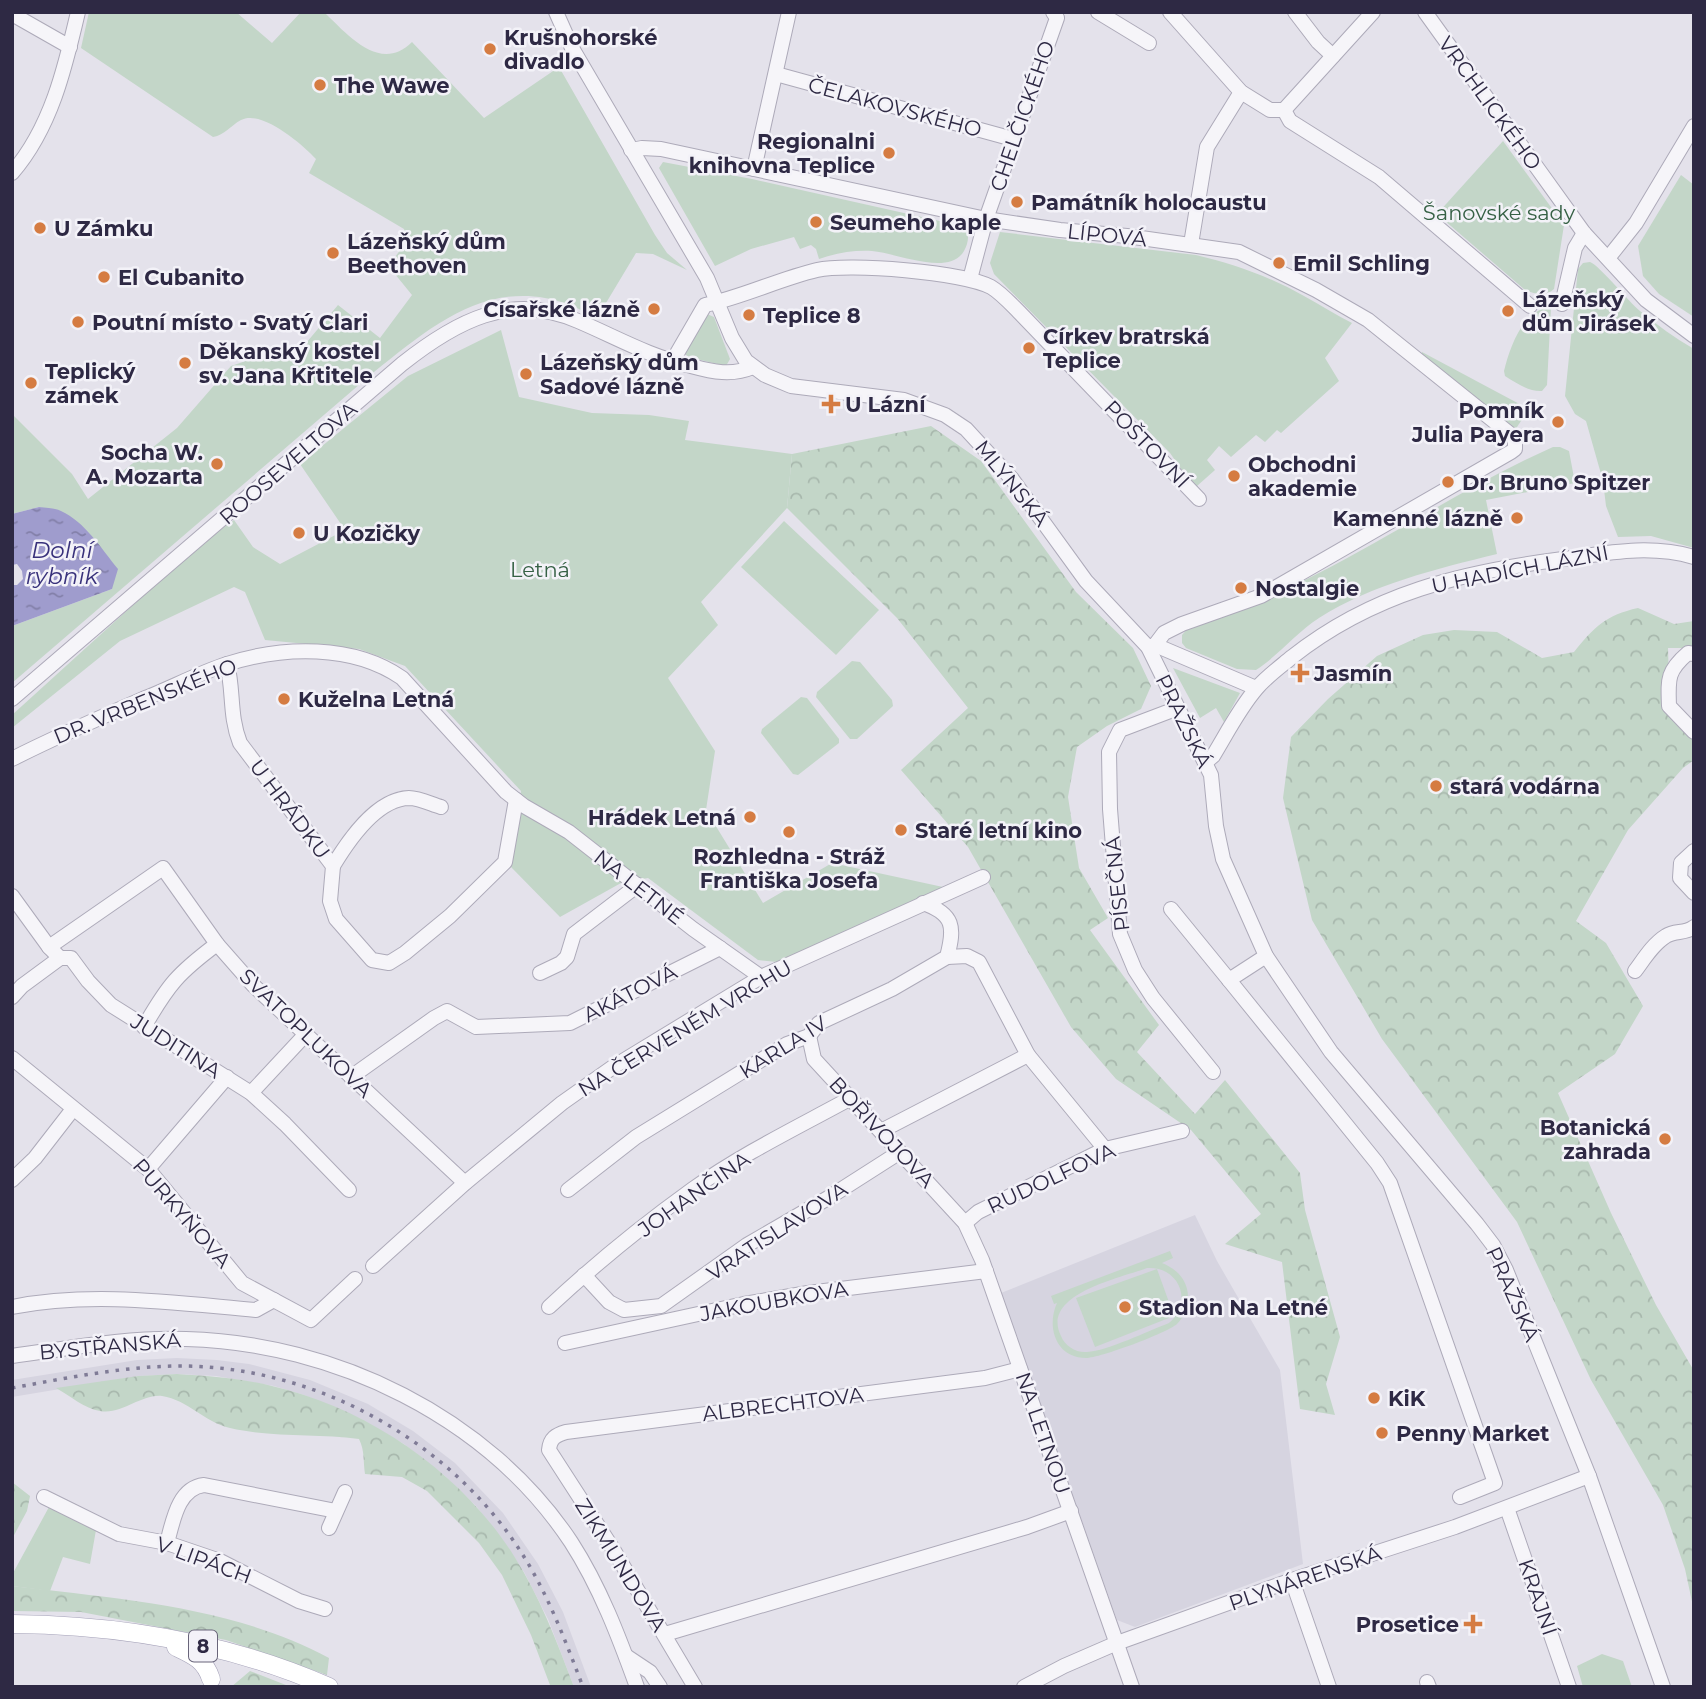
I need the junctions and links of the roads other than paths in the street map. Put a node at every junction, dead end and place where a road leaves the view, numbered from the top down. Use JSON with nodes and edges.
{"nodes":[{"id":1,"x":78,"y":12,"type":"edge"},
{"id":2,"x":556,"y":12,"type":"edge"},
{"id":3,"x":789,"y":12,"type":"edge"},
{"id":4,"x":1053,"y":12,"type":"edge"},
{"id":5,"x":1098,"y":12,"type":"edge"},
{"id":6,"x":1170,"y":12,"type":"edge"},
{"id":7,"x":1295,"y":12,"type":"edge"},
{"id":8,"x":1373,"y":12,"type":"edge"},
{"id":9,"x":1425,"y":12,"type":"edge"},
{"id":10,"x":12,"y":14,"type":"edge"},
{"id":11,"x":1149,"y":43,"type":"dead end"},
{"id":12,"x":70,"y":47,"type":"junction"},
{"id":13,"x":1333,"y":56,"type":"junction"},
{"id":14,"x":776,"y":74,"type":"junction"},
{"id":15,"x":1241,"y":92,"type":"junction"},
{"id":16,"x":1284,"y":110,"type":"junction"},
{"id":17,"x":1694,"y":126,"type":"edge"},
{"id":18,"x":1013,"y":139,"type":"junction"},
{"id":19,"x":631,"y":150,"type":"junction"},
{"id":20,"x":754,"y":169,"type":"junction"},
{"id":21,"x":12,"y":173,"type":"edge"},
{"id":22,"x":986,"y":219,"type":"junction"},
{"id":23,"x":1584,"y":233,"type":"junction"},
{"id":24,"x":1191,"y":244,"type":"junction"},
{"id":25,"x":1609,"y":257,"type":"junction"},
{"id":26,"x":970,"y":279,"type":"junction"},
{"id":27,"x":718,"y":303,"type":"junction"},
{"id":28,"x":1562,"y":304,"type":"dead end"},
{"id":29,"x":1530,"y":306,"type":"dead end"},
{"id":30,"x":1694,"y":336,"type":"edge"},
{"id":31,"x":672,"y":362,"type":"junction"},
{"id":32,"x":753,"y":367,"type":"junction"},
{"id":33,"x":1199,"y":499,"type":"dead end"},
{"id":34,"x":1694,"y":557,"type":"edge"},
{"id":35,"x":1152,"y":646,"type":"junction"},
{"id":36,"x":1694,"y":654,"type":"edge"},
{"id":37,"x":227,"y":664,"type":"junction"},
{"id":38,"x":1256,"y":688,"type":"junction"},
{"id":39,"x":12,"y":699,"type":"edge"},
{"id":40,"x":1178,"y":708,"type":"junction"},
{"id":41,"x":1694,"y":732,"type":"edge"},
{"id":42,"x":12,"y":759,"type":"edge"},
{"id":43,"x":1206,"y":762,"type":"junction"},
{"id":44,"x":516,"y":800,"type":"junction"},
{"id":45,"x":440,"y":807,"type":"dead end"},
{"id":46,"x":1694,"y":850,"type":"edge"},
{"id":47,"x":333,"y":866,"type":"junction"},
{"id":48,"x":983,"y":877,"type":"dead end"},
{"id":49,"x":638,"y":885,"type":"junction"},
{"id":50,"x":1694,"y":893,"type":"edge"},
{"id":51,"x":12,"y":896,"type":"edge"},
{"id":52,"x":923,"y":903,"type":"junction"},
{"id":53,"x":1171,"y":909,"type":"dead end"},
{"id":54,"x":1694,"y":927,"type":"edge"},
{"id":55,"x":217,"y":944,"type":"junction"},
{"id":56,"x":49,"y":947,"type":"junction"},
{"id":57,"x":720,"y":948,"type":"junction"},
{"id":58,"x":1266,"y":956,"type":"junction"},
{"id":59,"x":947,"y":957,"type":"junction"},
{"id":60,"x":60,"y":958,"type":"junction"},
{"id":61,"x":1635,"y":971,"type":"dead end"},
{"id":62,"x":540,"y":974,"type":"dead end"},
{"id":63,"x":761,"y":977,"type":"junction"},
{"id":64,"x":1230,"y":981,"type":"junction"},
{"id":65,"x":12,"y":998,"type":"edge"},
{"id":66,"x":144,"y":1027,"type":"junction"},
{"id":67,"x":305,"y":1035,"type":"junction"},
{"id":68,"x":809,"y":1036,"type":"junction"},
{"id":69,"x":1028,"y":1055,"type":"junction"},
{"id":70,"x":12,"y":1058,"type":"edge"},
{"id":71,"x":1213,"y":1072,"type":"dead end"},
{"id":72,"x":227,"y":1077,"type":"junction"},
{"id":73,"x":351,"y":1077,"type":"junction"},
{"id":74,"x":251,"y":1093,"type":"junction"},
{"id":75,"x":851,"y":1098,"type":"junction"},
{"id":76,"x":73,"y":1110,"type":"junction"},
{"id":77,"x":881,"y":1131,"type":"junction"},
{"id":78,"x":1182,"y":1131,"type":"dead end"},
{"id":79,"x":1105,"y":1149,"type":"junction"},
{"id":80,"x":900,"y":1152,"type":"junction"},
{"id":81,"x":148,"y":1169,"type":"junction"},
{"id":82,"x":12,"y":1180,"type":"edge"},
{"id":83,"x":465,"y":1183,"type":"junction"},
{"id":84,"x":349,"y":1190,"type":"dead end"},
{"id":85,"x":568,"y":1190,"type":"dead end"},
{"id":86,"x":965,"y":1223,"type":"junction"},
{"id":87,"x":373,"y":1266,"type":"dead end"},
{"id":88,"x":986,"y":1271,"type":"junction"},
{"id":89,"x":584,"y":1275,"type":"junction"},
{"id":90,"x":355,"y":1279,"type":"dead end"},
{"id":91,"x":274,"y":1300,"type":"junction"},
{"id":92,"x":12,"y":1307,"type":"edge"},
{"id":93,"x":549,"y":1307,"type":"dead end"},
{"id":94,"x":565,"y":1343,"type":"dead end"},
{"id":95,"x":12,"y":1356,"type":"edge"},
{"id":96,"x":1020,"y":1369,"type":"junction"},
{"id":97,"x":550,"y":1443,"type":"joint"},
{"id":98,"x":1588,"y":1476,"type":"junction"},
{"id":99,"x":345,"y":1492,"type":"dead end"},
{"id":100,"x":44,"y":1497,"type":"dead end"},
{"id":101,"x":1460,"y":1497,"type":"dead end"},
{"id":102,"x":1507,"y":1508,"type":"junction"},
{"id":103,"x":335,"y":1511,"type":"junction"},
{"id":104,"x":1070,"y":1511,"type":"junction"},
{"id":105,"x":329,"y":1528,"type":"dead end"},
{"id":106,"x":167,"y":1543,"type":"junction"},
{"id":107,"x":1292,"y":1580,"type":"junction"},
{"id":108,"x":325,"y":1609,"type":"dead end"},
{"id":109,"x":12,"y":1624,"type":"edge"},
{"id":110,"x":137,"y":1632,"type":"junction"},
{"id":111,"x":665,"y":1634,"type":"junction"},
{"id":112,"x":1118,"y":1643,"type":"junction"},
{"id":113,"x":626,"y":1656,"type":"junction"},
{"id":114,"x":211,"y":1679,"type":"dead end"},
{"id":115,"x":631,"y":1685,"type":"edge"},
{"id":116,"x":329,"y":1687,"type":"edge"},
{"id":117,"x":660,"y":1687,"type":"edge"},
{"id":118,"x":695,"y":1687,"type":"edge"},
{"id":119,"x":1024,"y":1687,"type":"edge"},
{"id":120,"x":1132,"y":1687,"type":"edge"},
{"id":121,"x":1329,"y":1687,"type":"edge"},
{"id":122,"x":1569,"y":1687,"type":"edge"},
{"id":123,"x":1662,"y":1687,"type":"edge"}],
"edges":[{"from":1,"to":12,"type":"street"},
{"from":2,"to":19,"type":"street"},
{"from":3,"to":14,"type":"street"},
{"from":4,"to":18,"type":"street","name":"CHELČICKÉHO"},
{"from":5,"to":11,"type":"street"},
{"from":6,"to":15,"type":"street"},
{"from":7,"to":13,"type":"street"},
{"from":8,"to":13,"type":"street"},
{"from":9,"to":23,"type":"street","name":"VRCHLICKÉHO"},
{"from":10,"to":12,"type":"street"},
{"from":12,"to":21,"type":"street"},
{"from":13,"to":16,"type":"street"},
{"from":14,"to":18,"type":"street","name":"ČELAKOVSKÉHO"},
{"from":14,"to":20,"type":"street"},
{"from":15,"to":16,"type":"street"},
{"from":15,"to":24,"type":"street"},
{"from":16,"to":29,"type":"street"},
{"from":17,"to":25,"type":"street"},
{"from":18,"to":22,"type":"street","name":"CHELČICKÉHO"},
{"from":19,"to":20,"type":"street","name":"LÍPOVÁ"},
{"from":19,"to":27,"type":"street"},
{"from":20,"to":22,"type":"street","name":"LÍPOVÁ"},
{"from":22,"to":24,"type":"street","name":"LÍPOVÁ"},
{"from":22,"to":26,"type":"street"},
{"from":23,"to":25,"type":"street","name":"VRCHLICKÉHO"},
{"from":23,"to":28,"type":"street"},
{"from":24,"to":35,"type":"street","name":"LÍPOVÁ"},
{"from":25,"to":30,"type":"street","name":"VRCHLICKÉHO"},
{"from":26,"to":27,"type":"street","name":"POŠTOVNÍ"},
{"from":26,"to":33,"type":"street","name":"POŠTOVNÍ"},
{"from":27,"to":31,"type":"street"},
{"from":27,"to":32,"type":"street"},
{"from":31,"to":32,"type":"street","name":"ROOSEVELTOVA"},
{"from":31,"to":39,"type":"street","name":"ROOSEVELTOVA"},
{"from":32,"to":35,"type":"street","name":"MLÝNSKÁ"},
{"from":34,"to":38,"type":"street","name":"U HADÍCH LÁZNÍ"},
{"from":35,"to":38,"type":"street"},
{"from":35,"to":40,"type":"street","name":"PRAŽSKÁ"},
{"from":36,"to":41,"type":"street"},
{"from":37,"to":42,"type":"street","name":"DR. VRBENSKÉHO"},
{"from":37,"to":44,"type":"street","name":"DR. VRBENSKÉHO"},
{"from":37,"to":47,"type":"street","name":"U HRÁDKU"},
{"from":38,"to":43,"type":"street","name":"U HADÍCH LÁZNÍ"},
{"from":40,"to":43,"type":"street","name":"PRAŽSKÁ"},
{"from":40,"to":71,"type":"street","name":"PÍSEČNÁ"},
{"from":43,"to":58,"type":"street","name":"PRAŽSKÁ"},
{"from":44,"to":47,"type":"street","name":"U HRÁDKU"},
{"from":44,"to":49,"type":"street","name":"NA LETNÉ"},
{"from":45,"to":47,"type":"street"},
{"from":46,"to":50,"type":"street"},
{"from":48,"to":52,"type":"street","name":"NA ČERVENÉM VRCHU"},
{"from":49,"to":57,"type":"street","name":"NA LETNÉ"},
{"from":49,"to":62,"type":"street"},
{"from":51,"to":56,"type":"street","name":"JUDITINA"},
{"from":52,"to":59,"type":"street"},
{"from":52,"to":63,"type":"street","name":"NA ČERVENÉM VRCHU"},
{"from":53,"to":64,"type":"street"},
{"from":54,"to":61,"type":"street"},
{"from":55,"to":56,"type":"street","name":"SVATOPLUKOVA"},
{"from":55,"to":66,"type":"street"},
{"from":55,"to":67,"type":"street","name":"SVATOPLUKOVA"},
{"from":56,"to":60,"type":"street","name":"JUDITINA"},
{"from":57,"to":63,"type":"street","name":"NA LETNÉ"},
{"from":57,"to":73,"type":"street","name":"AKÁTOVÁ"},
{"from":58,"to":64,"type":"street"},
{"from":58,"to":98,"type":"street","name":"PRAŽSKÁ"},
{"from":59,"to":68,"type":"street","name":"KARLA IV"},
{"from":59,"to":69,"type":"street"},
{"from":60,"to":65,"type":"street"},
{"from":60,"to":66,"type":"street","name":"JUDITINA"},
{"from":63,"to":83,"type":"street","name":"NA ČERVENÉM VRCHU"},
{"from":64,"to":101,"type":"street"},
{"from":66,"to":72,"type":"street","name":"JUDITINA"},
{"from":67,"to":73,"type":"street","name":"SVATOPLUKOVA"},
{"from":67,"to":74,"type":"street"},
{"from":68,"to":75,"type":"street","name":"BOŘIVOJOVA"},
{"from":68,"to":85,"type":"street","name":"KARLA IV"},
{"from":69,"to":77,"type":"street"},
{"from":69,"to":79,"type":"street"},
{"from":70,"to":76,"type":"street","name":"PURKYŇOVA"},
{"from":72,"to":74,"type":"street","name":"JUDITINA"},
{"from":72,"to":81,"type":"street"},
{"from":73,"to":83,"type":"street","name":"SVATOPLUKOVA"},
{"from":74,"to":84,"type":"street","name":"JUDITINA"},
{"from":75,"to":77,"type":"street","name":"BOŘIVOJOVA"},
{"from":75,"to":89,"type":"street","name":"JOHANČINA"},
{"from":76,"to":81,"type":"street","name":"PURKYŇOVA"},
{"from":76,"to":82,"type":"street"},
{"from":77,"to":80,"type":"street","name":"BOŘIVOJOVA"},
{"from":78,"to":79,"type":"street","name":"RUDOLFOVA"},
{"from":79,"to":86,"type":"street","name":"RUDOLFOVA"},
{"from":80,"to":86,"type":"street","name":"BOŘIVOJOVA"},
{"from":80,"to":89,"type":"street","name":"VRATISLAVOVA"},
{"from":81,"to":91,"type":"street","name":"PURKYŇOVA"},
{"from":83,"to":87,"type":"street","name":"NA ČERVENÉM VRCHU"},
{"from":86,"to":88,"type":"street","name":"NA LETNOU"},
{"from":88,"to":94,"type":"street","name":"JAKOUBKOVA"},
{"from":88,"to":96,"type":"street","name":"NA LETNOU"},
{"from":89,"to":93,"type":"street","name":"JOHANČINA"},
{"from":90,"to":91,"type":"street","name":"PURKYŇOVA"},
{"from":91,"to":92,"type":"street"},
{"from":95,"to":113,"type":"street","name":"BYSTŘANSKÁ"},
{"from":96,"to":97,"type":"street","name":"ALBRECHTOVA"},
{"from":96,"to":104,"type":"street","name":"NA LETNOU"},
{"from":97,"to":111,"type":"street","name":"ZIKMUNDOVA"},
{"from":98,"to":102,"type":"street","name":"PLYNÁRENSKÁ"},
{"from":98,"to":123,"type":"street","name":"PRAŽSKÁ"},
{"from":99,"to":103,"type":"street"},
{"from":100,"to":106,"type":"street","name":"V LIPÁCH"},
{"from":102,"to":107,"type":"street","name":"PLYNÁRENSKÁ"},
{"from":102,"to":122,"type":"street","name":"KRAJNÍ"},
{"from":103,"to":105,"type":"street"},
{"from":103,"to":106,"type":"street"},
{"from":104,"to":111,"type":"street"},
{"from":104,"to":112,"type":"street","name":"NA LETNOU"},
{"from":106,"to":108,"type":"street","name":"V LIPÁCH"},
{"from":107,"to":112,"type":"street","name":"PLYNÁRENSKÁ"},
{"from":107,"to":121,"type":"street"},
{"from":109,"to":110,"type":"main road","number":"8"},
{"from":110,"to":114,"type":"main road"},
{"from":110,"to":116,"type":"main road","number":"8"},
{"from":111,"to":118,"type":"street","name":"ZIKMUNDOVA"},
{"from":112,"to":119,"type":"street","name":"PLYNÁRENSKÁ"},
{"from":112,"to":120,"type":"street","name":"NA LETNOU"},
{"from":113,"to":115,"type":"street","name":"BYSTŘANSKÁ"},
{"from":113,"to":117,"type":"street"}]}
